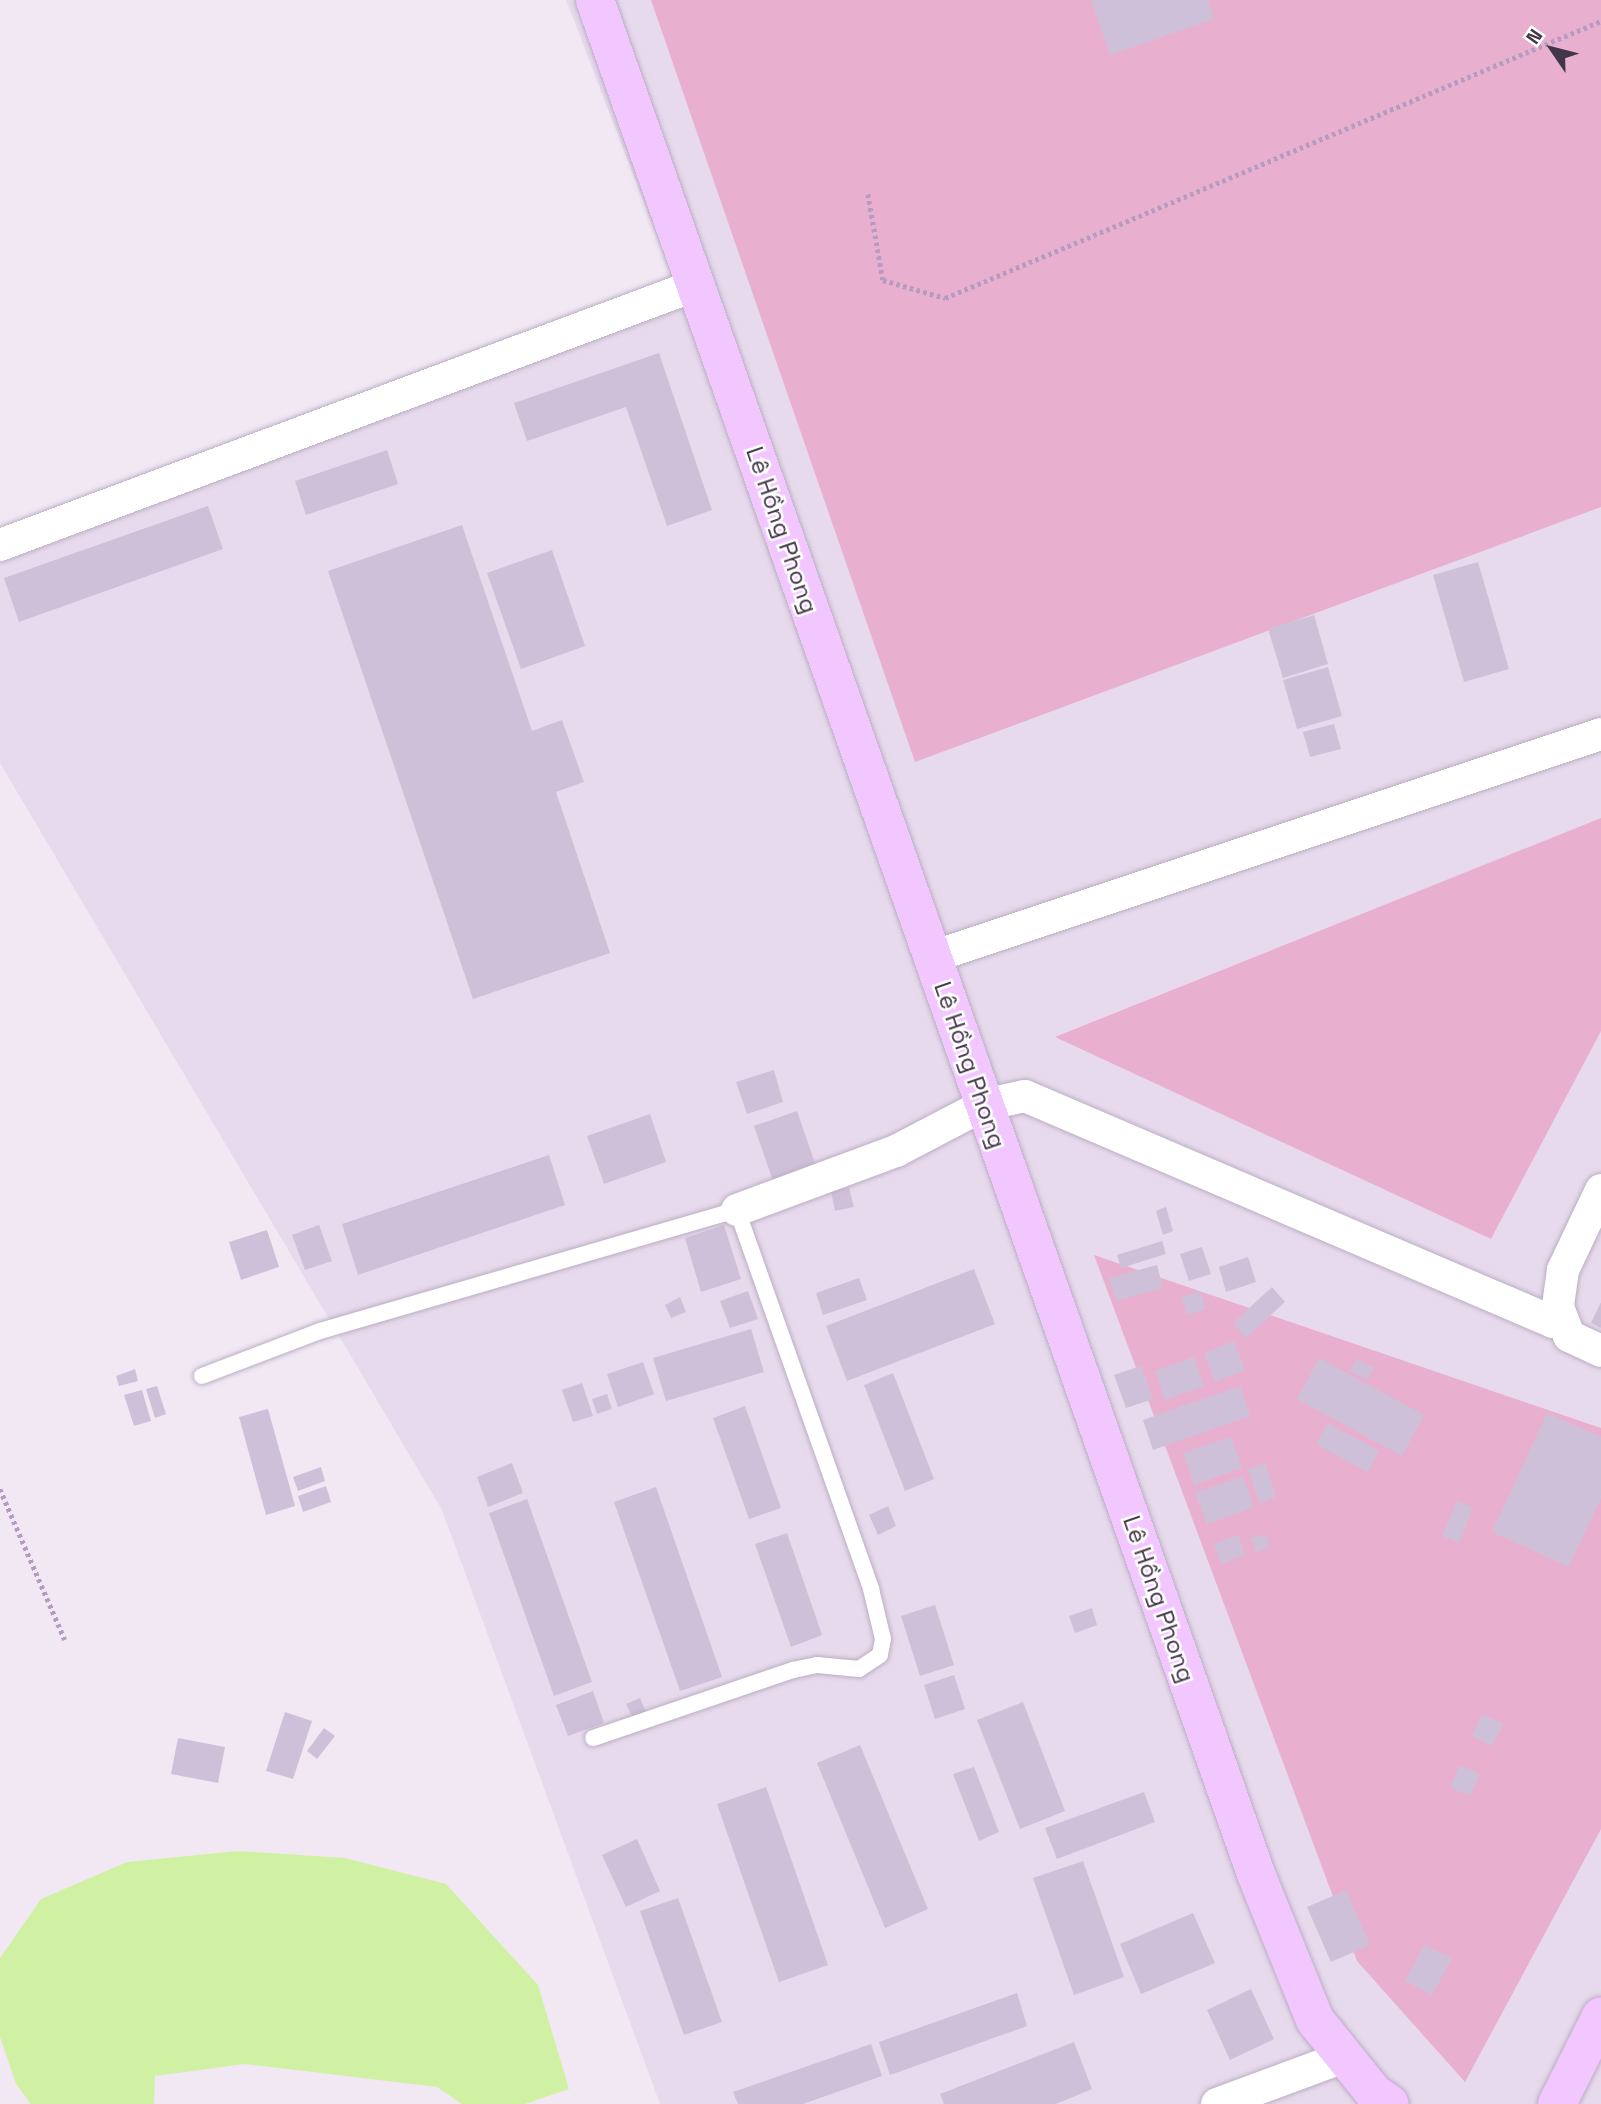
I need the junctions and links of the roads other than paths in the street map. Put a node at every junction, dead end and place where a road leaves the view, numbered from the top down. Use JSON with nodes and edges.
{"nodes":[{"id":1,"x":595,"y":0,"type":"edge"},
{"id":2,"x":696,"y":285,"type":"junction"},
{"id":3,"x":0,"y":545,"type":"edge"},
{"id":4,"x":1601,"y":734,"type":"edge"},
{"id":5,"x":932,"y":957,"type":"junction"},
{"id":6,"x":984,"y":1105,"type":"junction"},
{"id":7,"x":1601,"y":1189,"type":"edge"},
{"id":8,"x":737,"y":1210,"type":"junction"},
{"id":9,"x":1558,"y":1307,"type":"junction"},
{"id":10,"x":1601,"y":1351,"type":"edge"},
{"id":11,"x":202,"y":1376,"type":"dead end"},
{"id":12,"x":593,"y":1738,"type":"dead end"},
{"id":13,"x":1601,"y":2016,"type":"edge"},
{"id":14,"x":1343,"y":2057,"type":"junction"},
{"id":15,"x":1217,"y":2104,"type":"edge"},
{"id":16,"x":1390,"y":2104,"type":"edge"},
{"id":17,"x":1557,"y":2104,"type":"edge"}],
"edges":[{"from":1,"to":2,"type":"street","name":"Lê Hồng Phong"},
{"from":2,"to":3,"type":"street"},
{"from":2,"to":5,"type":"street","name":"Lê Hồng Phong"},
{"from":4,"to":5,"type":"street"},
{"from":5,"to":6,"type":"street","name":"Lê Hồng Phong"},
{"from":6,"to":8,"type":"street"},
{"from":6,"to":9,"type":"street"},
{"from":6,"to":14,"type":"street","name":"Lê Hồng Phong"},
{"from":7,"to":9,"type":"street"},
{"from":8,"to":11,"type":"lane"},
{"from":8,"to":12,"type":"lane"},
{"from":9,"to":10,"type":"street"},
{"from":13,"to":17,"type":"street"},
{"from":14,"to":15,"type":"street"},
{"from":14,"to":16,"type":"street","name":"Lê Hồng Phong"}]}
